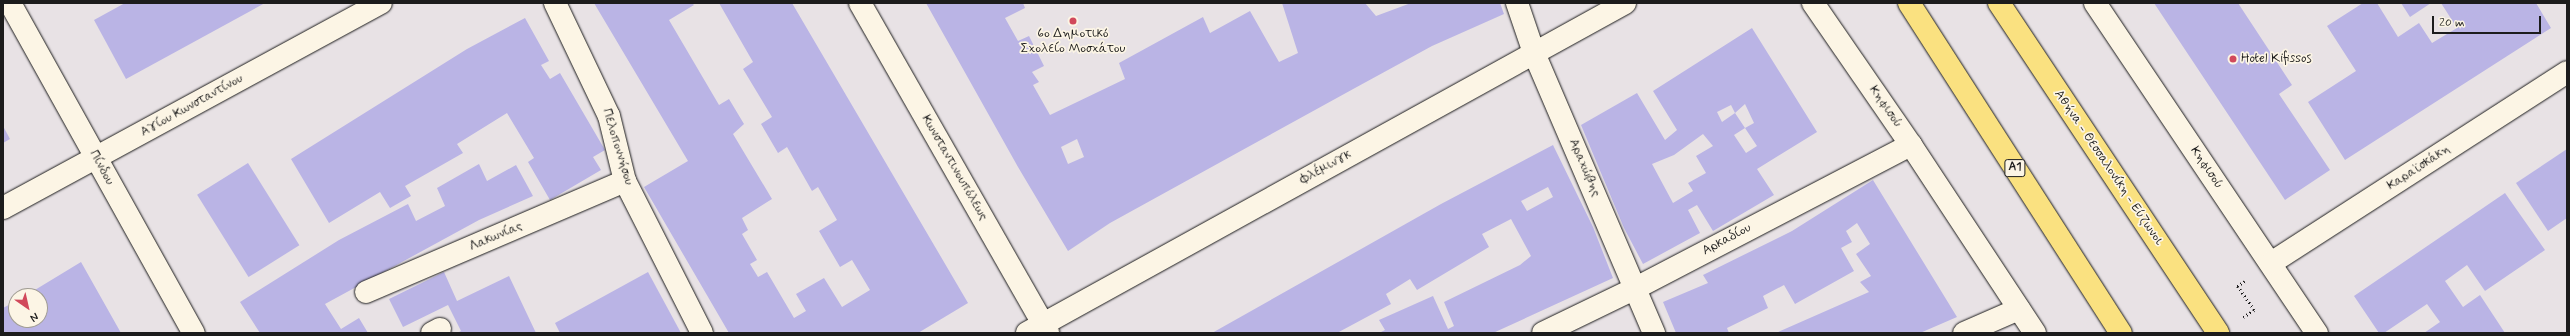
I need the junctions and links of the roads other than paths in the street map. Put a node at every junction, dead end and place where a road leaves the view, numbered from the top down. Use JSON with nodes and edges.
{"nodes":[{"id":1,"x":10,"y":3,"type":"edge"},
{"id":2,"x":381,"y":3,"type":"edge"},
{"id":3,"x":555,"y":3,"type":"edge"},
{"id":4,"x":860,"y":3,"type":"edge"},
{"id":5,"x":1516,"y":3,"type":"edge"},
{"id":6,"x":1625,"y":3,"type":"edge"},
{"id":7,"x":1813,"y":3,"type":"edge"},
{"id":8,"x":1909,"y":3,"type":"edge"},
{"id":9,"x":1999,"y":3,"type":"edge"},
{"id":10,"x":2095,"y":3,"type":"edge"},
{"id":11,"x":1534,"y":53,"type":"junction"},
{"id":12,"x":2567,"y":72,"type":"edge"},
{"id":13,"x":1911,"y":145,"type":"junction"},
{"id":14,"x":96,"y":159,"type":"junction"},
{"id":15,"x":625,"y":181,"type":"junction"},
{"id":16,"x":3,"y":208,"type":"edge"},
{"id":17,"x":2271,"y":263,"type":"junction"},
{"id":18,"x":1636,"y":288,"type":"junction"},
{"id":19,"x":366,"y":292,"type":"dead end"},
{"id":20,"x":2019,"y":309,"type":"junction"},
{"id":21,"x":1039,"y":330,"type":"edge"},
{"id":22,"x":194,"y":333,"type":"edge"},
{"id":23,"x":702,"y":333,"type":"edge"},
{"id":24,"x":1543,"y":333,"type":"edge"},
{"id":25,"x":1654,"y":333,"type":"edge"},
{"id":26,"x":1964,"y":333,"type":"edge"},
{"id":27,"x":2035,"y":333,"type":"edge"},
{"id":28,"x":2121,"y":333,"type":"edge"},
{"id":29,"x":2218,"y":333,"type":"edge"},
{"id":30,"x":2317,"y":333,"type":"edge"}],
"edges":[{"from":1,"to":14,"type":"street","name":"Πίνδου"},
{"from":2,"to":14,"type":"street","name":"Αγίου Κωνσταντίνου"},
{"from":3,"to":15,"type":"street","name":"Πελοποννήσου"},
{"from":4,"to":21,"type":"street","name":"Κωνσταντινουπόλεως"},
{"from":5,"to":11,"type":"street","name":"Αραχώβης"},
{"from":6,"to":11,"type":"street","name":"Φλέμινγκ"},
{"from":7,"to":13,"type":"street","name":"Κηφισού"},
{"from":8,"to":28,"type":"highway","number":"Α1"},
{"from":9,"to":29,"type":"highway","name":"Αθήνα - Θεσσαλονίκη - Εύζωνοι"},
{"from":10,"to":17,"type":"street","name":"Κηφισού"},
{"from":11,"to":18,"type":"street","name":"Αραχώβης"},
{"from":11,"to":21,"type":"street","name":"Φλέμινγκ"},
{"from":12,"to":17,"type":"street","name":"Καραϊσκάκη"},
{"from":13,"to":18,"type":"street","name":"Αρκαδίου"},
{"from":13,"to":20,"type":"street","name":"Κηφισού"},
{"from":14,"to":16,"type":"street","name":"Αγίου Κωνσταντίνου"},
{"from":14,"to":22,"type":"street","name":"Πίνδου"},
{"from":15,"to":19,"type":"street","name":"Λακωνίας"},
{"from":15,"to":23,"type":"street","name":"Πελοποννήσου"},
{"from":17,"to":30,"type":"street","name":"Κηφισού"},
{"from":18,"to":24,"type":"street","name":"Αρκαδίου"},
{"from":18,"to":25,"type":"street","name":"Αραχώβης"},
{"from":20,"to":26,"type":"street"},
{"from":20,"to":27,"type":"street","name":"Κηφισού"}]}
